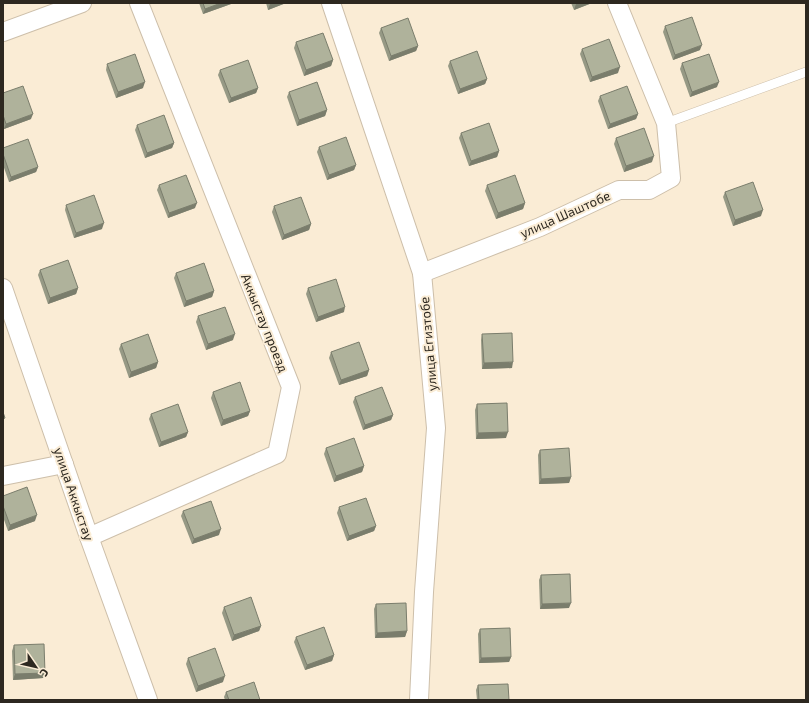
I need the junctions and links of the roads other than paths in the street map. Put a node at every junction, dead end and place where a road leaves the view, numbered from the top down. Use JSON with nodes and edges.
{"nodes":[{"id":1,"x":82,"y":3,"type":"edge"},
{"id":2,"x":139,"y":3,"type":"edge"},
{"id":3,"x":331,"y":3,"type":"edge"},
{"id":4,"x":617,"y":3,"type":"edge"},
{"id":5,"x":3,"y":32,"type":"edge"},
{"id":6,"x":806,"y":72,"type":"edge"},
{"id":7,"x":666,"y":124,"type":"junction"},
{"id":8,"x":422,"y":274,"type":"junction"},
{"id":9,"x":3,"y":288,"type":"edge"},
{"id":10,"x":64,"y":464,"type":"junction"},
{"id":11,"x":3,"y":476,"type":"edge"},
{"id":12,"x":89,"y":537,"type":"junction"},
{"id":13,"x":148,"y":700,"type":"edge"},
{"id":14,"x":419,"y":700,"type":"edge"}],
"edges":[{"from":1,"to":5,"type":"street"},
{"from":2,"to":12,"type":"street","name":"Аккыстау проезд"},
{"from":3,"to":8,"type":"street","name":"улица Егизтобе"},
{"from":4,"to":7,"type":"street","name":"улица Шаштобе"},
{"from":6,"to":7,"type":"lane"},
{"from":7,"to":8,"type":"street","name":"улица Шаштобе"},
{"from":8,"to":14,"type":"street","name":"улица Егизтобе"},
{"from":9,"to":10,"type":"street","name":"улица Аккыстау"},
{"from":10,"to":11,"type":"street"},
{"from":10,"to":12,"type":"street","name":"улица Аккыстау"},
{"from":12,"to":13,"type":"street","name":"улица Аккыстау"}]}
